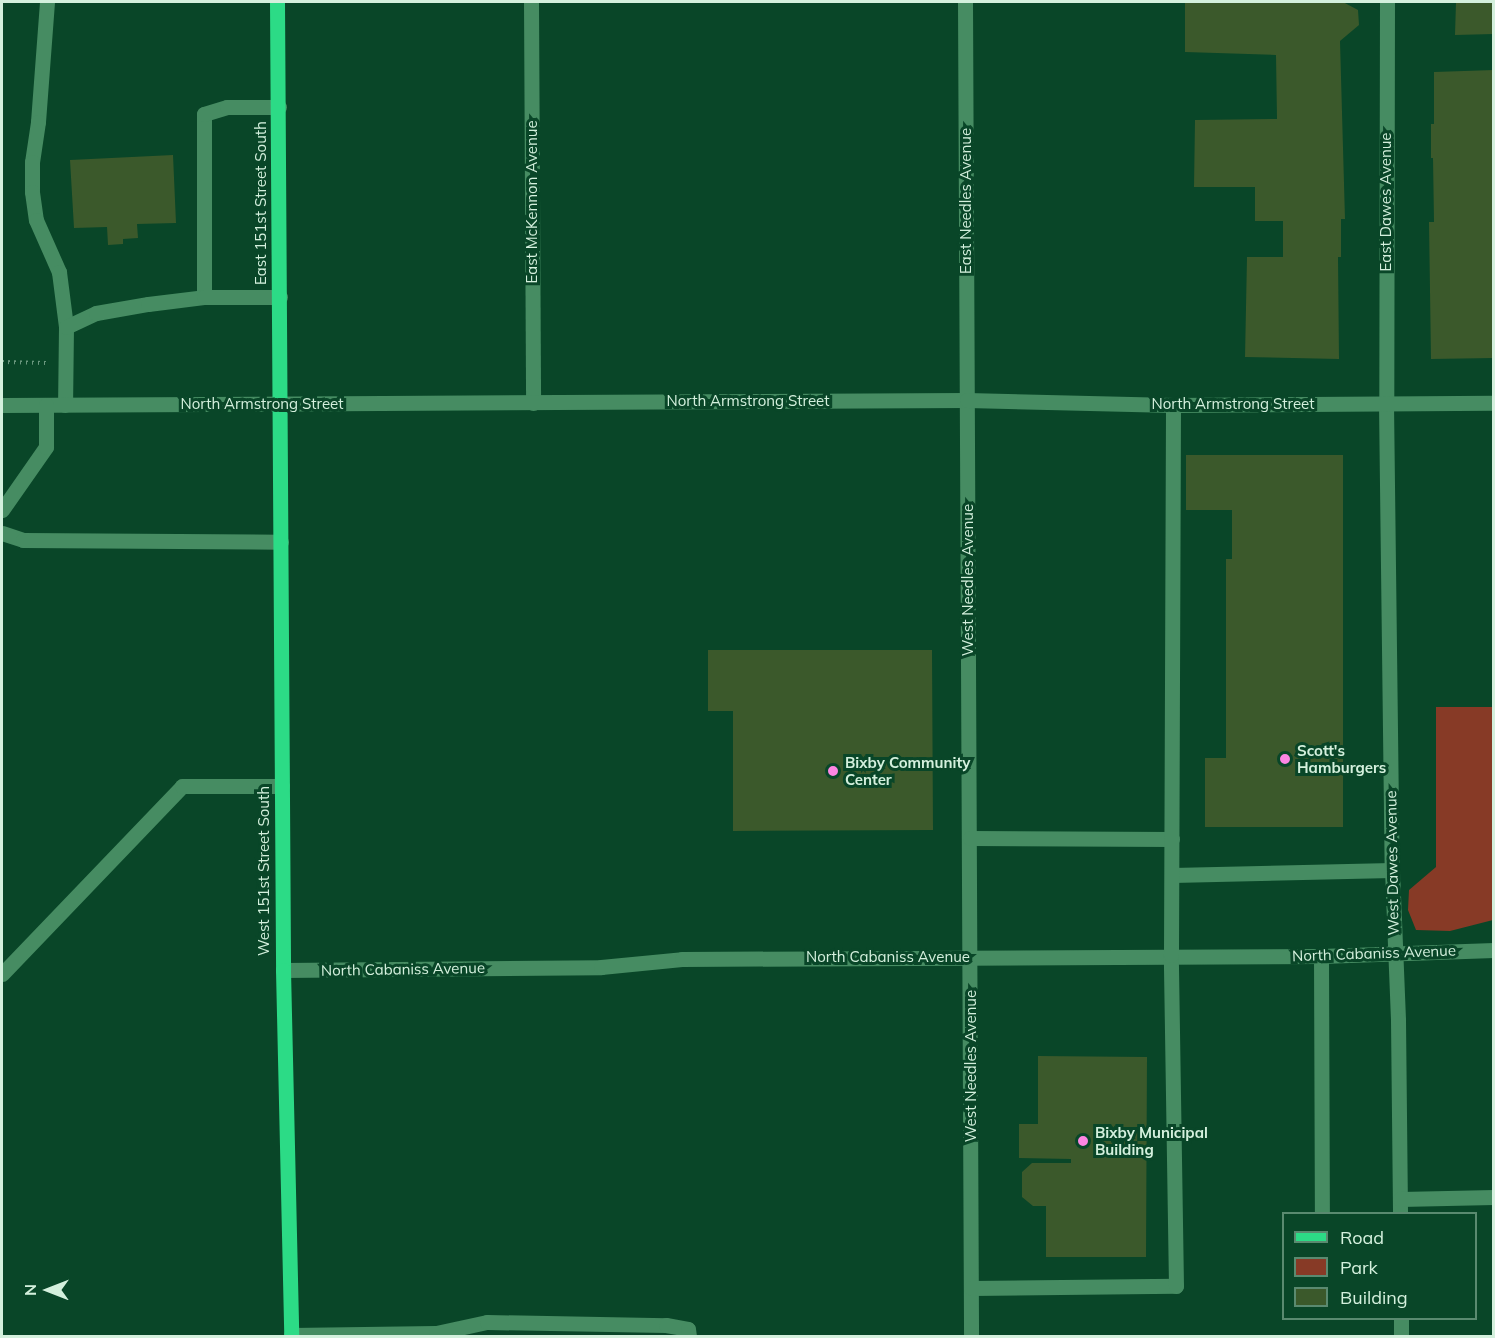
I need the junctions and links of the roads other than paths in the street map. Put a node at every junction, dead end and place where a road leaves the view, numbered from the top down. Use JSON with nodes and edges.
{"nodes":[{"id":1,"x":47,"y":2,"type":"edge"},
{"id":2,"x":277,"y":2,"type":"edge"},
{"id":3,"x":531,"y":2,"type":"edge"},
{"id":4,"x":965,"y":2,"type":"edge"},
{"id":5,"x":1387,"y":2,"type":"edge"},
{"id":6,"x":279,"y":106,"type":"junction"},
{"id":7,"x":204,"y":297,"type":"junction"},
{"id":8,"x":280,"y":297,"type":"junction"},
{"id":9,"x":66,"y":327,"type":"junction"},
{"id":10,"x":967,"y":400,"type":"junction"},
{"id":11,"x":1494,"y":402,"type":"edge"},
{"id":12,"x":532,"y":403,"type":"junction"},
{"id":13,"x":280,"y":404,"type":"junction"},
{"id":14,"x":1386,"y":404,"type":"junction"},
{"id":15,"x":2,"y":405,"type":"edge"},
{"id":16,"x":46,"y":405,"type":"junction"},
{"id":17,"x":65,"y":405,"type":"junction"},
{"id":18,"x":1173,"y":405,"type":"junction"},
{"id":19,"x":2,"y":510,"type":"edge"},
{"id":20,"x":2,"y":533,"type":"edge"},
{"id":21,"x":281,"y":542,"type":"junction"},
{"id":22,"x":282,"y":786,"type":"junction"},
{"id":23,"x":970,"y":838,"type":"junction"},
{"id":24,"x":1172,"y":839,"type":"junction"},
{"id":25,"x":1392,"y":870,"type":"junction"},
{"id":26,"x":1172,"y":875,"type":"junction"},
{"id":27,"x":1494,"y":950,"type":"edge"},
{"id":28,"x":1394,"y":952,"type":"junction"},
{"id":29,"x":1171,"y":955,"type":"junction"},
{"id":30,"x":971,"y":956,"type":"junction"},
{"id":31,"x":1321,"y":956,"type":"junction"},
{"id":32,"x":283,"y":970,"type":"junction"},
{"id":33,"x":2,"y":974,"type":"edge"},
{"id":34,"x":1494,"y":1197,"type":"edge"},
{"id":35,"x":1400,"y":1206,"type":"edge"},
{"id":36,"x":1322,"y":1212,"type":"edge"},
{"id":37,"x":971,"y":1288,"type":"junction"},
{"id":38,"x":1401,"y":1320,"type":"edge"},
{"id":39,"x":436,"y":1335,"type":"edge"},
{"id":40,"x":291,"y":1336,"type":"edge"},
{"id":41,"x":689,"y":1336,"type":"edge"},
{"id":42,"x":971,"y":1336,"type":"edge"},
{"id":43,"x":1401,"y":1336,"type":"edge"}],
"edges":[{"from":1,"to":9,"type":"street"},
{"from":2,"to":6,"type":"main road","name":"East 151st Street South"},
{"from":3,"to":12,"type":"street","name":"East McKennon Avenue"},
{"from":4,"to":10,"type":"street","name":"East Needles Avenue"},
{"from":5,"to":14,"type":"street","name":"East Dawes Avenue"},
{"from":6,"to":7,"type":"street"},
{"from":6,"to":8,"type":"main road","name":"East 151st Street South"},
{"from":7,"to":8,"type":"street"},
{"from":7,"to":9,"type":"street"},
{"from":8,"to":13,"type":"main road","name":"East 151st Street South"},
{"from":9,"to":17,"type":"street"},
{"from":10,"to":12,"type":"street","name":"North Armstrong Street"},
{"from":10,"to":18,"type":"street","name":"North Armstrong Street"},
{"from":10,"to":23,"type":"street","name":"West Needles Avenue"},
{"from":11,"to":14,"type":"street","name":"North Armstrong Street"},
{"from":12,"to":13,"type":"street","name":"North Armstrong Street"},
{"from":13,"to":17,"type":"street","name":"North Armstrong Street"},
{"from":13,"to":21,"type":"main road","name":"West 151st Street South"},
{"from":14,"to":18,"type":"street","name":"North Armstrong Street"},
{"from":14,"to":25,"type":"street","name":"West Dawes Avenue"},
{"from":15,"to":16,"type":"street","name":"North Armstrong Street"},
{"from":16,"to":17,"type":"street","name":"North Armstrong Street"},
{"from":16,"to":19,"type":"street"},
{"from":18,"to":24,"type":"street"},
{"from":20,"to":21,"type":"street"},
{"from":21,"to":22,"type":"main road","name":"West 151st Street South"},
{"from":22,"to":32,"type":"main road","name":"West 151st Street South"},
{"from":22,"to":33,"type":"street"},
{"from":23,"to":24,"type":"street"},
{"from":23,"to":30,"type":"street","name":"West Needles Avenue"},
{"from":24,"to":26,"type":"street"},
{"from":25,"to":26,"type":"street"},
{"from":25,"to":28,"type":"street","name":"West Dawes Avenue"},
{"from":26,"to":29,"type":"street"},
{"from":27,"to":28,"type":"street","name":"North Cabaniss Avenue"},
{"from":28,"to":31,"type":"street","name":"North Cabaniss Avenue"},
{"from":28,"to":35,"type":"street","name":"West Dawes Avenue"},
{"from":29,"to":30,"type":"street","name":"North Cabaniss Avenue"},
{"from":29,"to":31,"type":"street","name":"North Cabaniss Avenue"},
{"from":29,"to":37,"type":"street"},
{"from":30,"to":32,"type":"street","name":"North Cabaniss Avenue"},
{"from":30,"to":37,"type":"street","name":"West Needles Avenue"},
{"from":31,"to":36,"type":"street"},
{"from":32,"to":40,"type":"main road","name":"West 151st Street South"},
{"from":34,"to":35,"type":"street"},
{"from":37,"to":42,"type":"street","name":"West Needles Avenue"},
{"from":38,"to":43,"type":"street"},
{"from":39,"to":40,"type":"street"},
{"from":39,"to":41,"type":"street"}]}
